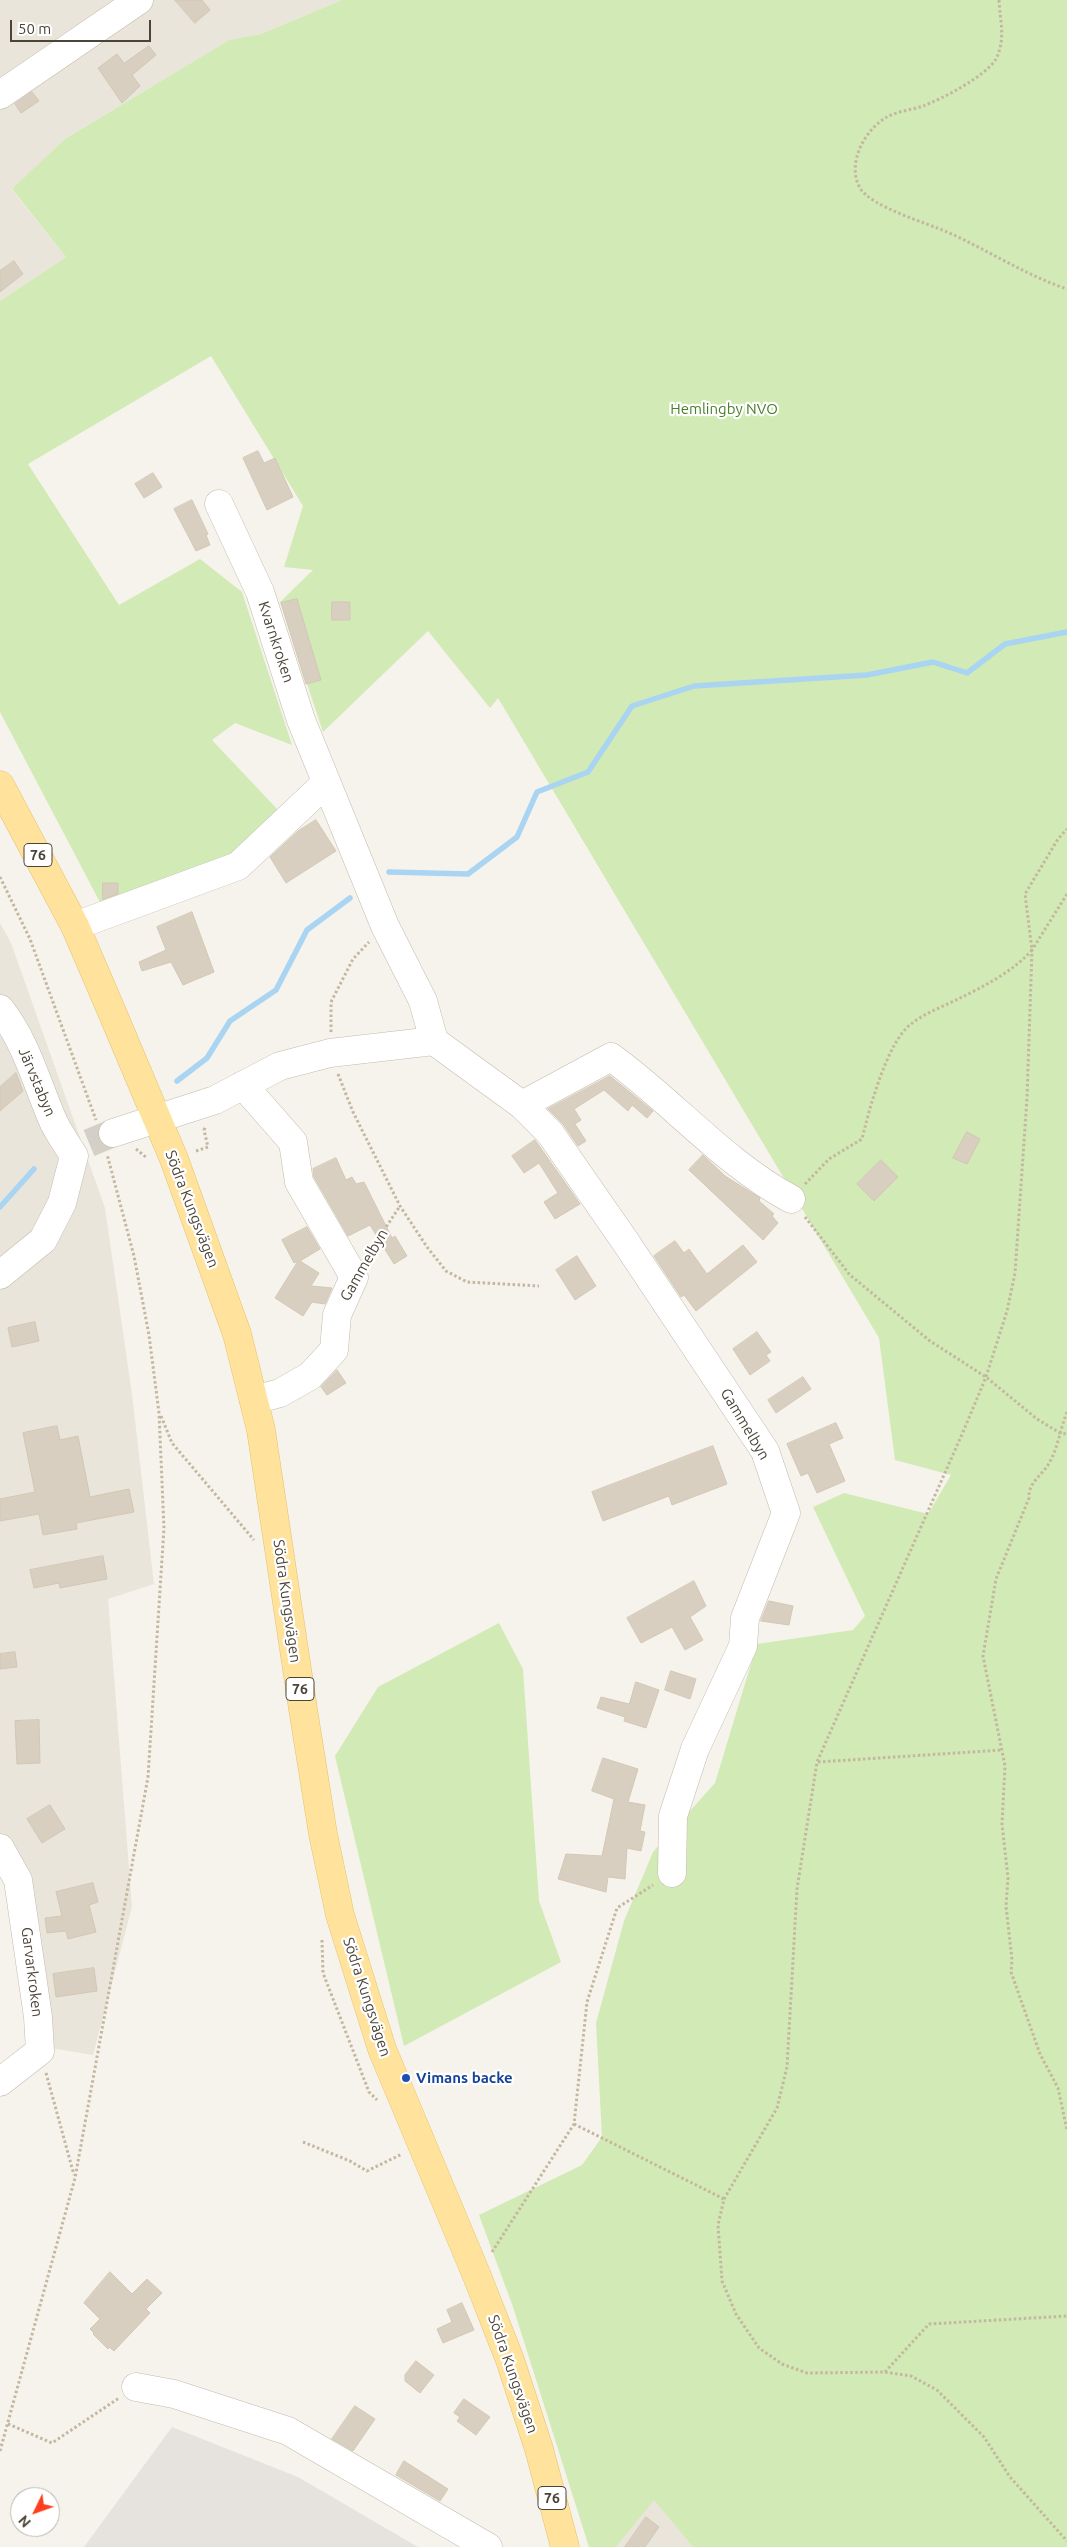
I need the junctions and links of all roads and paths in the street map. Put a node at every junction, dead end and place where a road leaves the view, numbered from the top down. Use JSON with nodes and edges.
{"nodes":[{"id":1,"x":140,"y":0,"type":"edge"},
{"id":2,"x":999,"y":0,"type":"edge"},
{"id":3,"x":0,"y":95,"type":"edge"},
{"id":4,"x":1067,"y":289,"type":"edge"},
{"id":5,"x":219,"y":504,"type":"dead end"},
{"id":6,"x":326,"y":783,"type":"junction"},
{"id":7,"x":0,"y":785,"type":"edge"},
{"id":8,"x":1067,"y":828,"type":"edge"},
{"id":9,"x":1067,"y":894,"type":"edge"},
{"id":10,"x":75,"y":926,"type":"junction"},
{"id":11,"x":385,"y":926,"type":"junction"},
{"id":12,"x":1032,"y":950,"type":"junction"},
{"id":13,"x":0,"y":1009,"type":"edge"},
{"id":14,"x":434,"y":1042,"type":"junction"},
{"id":15,"x":330,"y":1054,"type":"junction"},
{"id":16,"x":233,"y":1090,"type":"junction"},
{"id":17,"x":522,"y":1104,"type":"junction"},
{"id":18,"x":157,"y":1120,"type":"junction"},
{"id":19,"x":113,"y":1133,"type":"tunnel mouth"},
{"id":20,"x":174,"y":1159,"type":"junction"},
{"id":21,"x":791,"y":1199,"type":"junction"},
{"id":22,"x":400,"y":1206,"type":"junction"},
{"id":23,"x":0,"y":1275,"type":"edge"},
{"id":24,"x":354,"y":1277,"type":"junction"},
{"id":25,"x":539,"y":1286,"type":"dead end"},
{"id":26,"x":986,"y":1377,"type":"junction"},
{"id":27,"x":254,"y":1400,"type":"junction"},
{"id":28,"x":1067,"y":1412,"type":"edge"},
{"id":29,"x":159,"y":1413,"type":"dead end"},
{"id":30,"x":1060,"y":1433,"type":"junction"},
{"id":31,"x":1067,"y":1434,"type":"edge"},
{"id":32,"x":1002,"y":1750,"type":"junction"},
{"id":33,"x":817,"y":1762,"type":"junction"},
{"id":34,"x":0,"y":1848,"type":"edge"},
{"id":35,"x":672,"y":1873,"type":"joint"},
{"id":36,"x":40,"y":2051,"type":"junction"},
{"id":37,"x":0,"y":2082,"type":"edge"},
{"id":38,"x":574,"y":2124,"type":"junction"},
{"id":39,"x":1067,"y":2130,"type":"edge"},
{"id":40,"x":302,"y":2142,"type":"dead end"},
{"id":41,"x":407,"y":2151,"type":"dead end"},
{"id":42,"x":75,"y":2178,"type":"junction"},
{"id":43,"x":724,"y":2199,"type":"junction"},
{"id":44,"x":477,"y":2276,"type":"junction"},
{"id":45,"x":1067,"y":2316,"type":"edge"},
{"id":46,"x":885,"y":2372,"type":"junction"},
{"id":47,"x":136,"y":2387,"type":"joint"},
{"id":48,"x":7,"y":2424,"type":"junction"},
{"id":49,"x":0,"y":2451,"type":"edge"},
{"id":50,"x":1067,"y":2541,"type":"edge"},
{"id":51,"x":488,"y":2547,"type":"edge"},
{"id":52,"x":565,"y":2547,"type":"edge"}],
"edges":[{"from":1,"to":3,"type":"street"},
{"from":2,"to":4,"type":"path"},
{"from":5,"to":6,"type":"street","name":"Kvarnkroken"},
{"from":6,"to":10,"type":"street"},
{"from":6,"to":11,"type":"street","name":"Kvarnkroken"},
{"from":7,"to":10,"type":"main road","name":"Södra Kungsvägen","number":"76"},
{"from":8,"to":12,"type":"path"},
{"from":9,"to":12,"type":"path"},
{"from":10,"to":18,"type":"main road","name":"Södra Kungsvägen","number":"76"},
{"from":11,"to":14,"type":"street","name":"Kvarnkroken"},
{"from":11,"to":15,"type":"path"},
{"from":12,"to":21,"type":"path"},
{"from":12,"to":26,"type":"path"},
{"from":13,"to":23,"type":"street","name":"Järvstabyn"},
{"from":14,"to":15,"type":"street"},
{"from":14,"to":17,"type":"street","name":"Gammelbyn"},
{"from":15,"to":16,"type":"street"},
{"from":15,"to":22,"type":"path","name":"Gammelbyn"},
{"from":16,"to":18,"type":"street"},
{"from":16,"to":20,"type":"path"},
{"from":16,"to":24,"type":"street"},
{"from":17,"to":21,"type":"street"},
{"from":17,"to":35,"type":"street","name":"Gammelbyn"},
{"from":18,"to":19,"type":"street"},
{"from":18,"to":20,"type":"main road","name":"Södra Kungsvägen","number":"76"},
{"from":20,"to":27,"type":"main road","name":"Södra Kungsvägen","number":"76"},
{"from":21,"to":26,"type":"path"},
{"from":22,"to":24,"type":"path","name":"Gammelbyn"},
{"from":22,"to":25,"type":"path","name":"Gammelbyn"},
{"from":24,"to":27,"type":"street","name":"Gammelbyn"},
{"from":26,"to":30,"type":"path"},
{"from":26,"to":33,"type":"path"},
{"from":27,"to":44,"type":"main road","name":"Södra Kungsvägen","number":"76"},
{"from":28,"to":30,"type":"path"},
{"from":29,"to":42,"type":"path"},
{"from":30,"to":31,"type":"path"},
{"from":30,"to":32,"type":"path"},
{"from":32,"to":33,"type":"path"},
{"from":32,"to":39,"type":"path"},
{"from":33,"to":43,"type":"path"},
{"from":34,"to":36,"type":"street","name":"Garvarkroken"},
{"from":35,"to":38,"type":"path"},
{"from":36,"to":37,"type":"street"},
{"from":36,"to":42,"type":"path"},
{"from":38,"to":43,"type":"path"},
{"from":38,"to":44,"type":"path"},
{"from":40,"to":41,"type":"path"},
{"from":42,"to":48,"type":"path"},
{"from":43,"to":46,"type":"path"},
{"from":44,"to":52,"type":"main road","name":"Södra Kungsvägen","number":"76"},
{"from":45,"to":46,"type":"path"},
{"from":46,"to":50,"type":"path"},
{"from":47,"to":48,"type":"path"},
{"from":47,"to":51,"type":"street"},
{"from":48,"to":49,"type":"path"}]}
